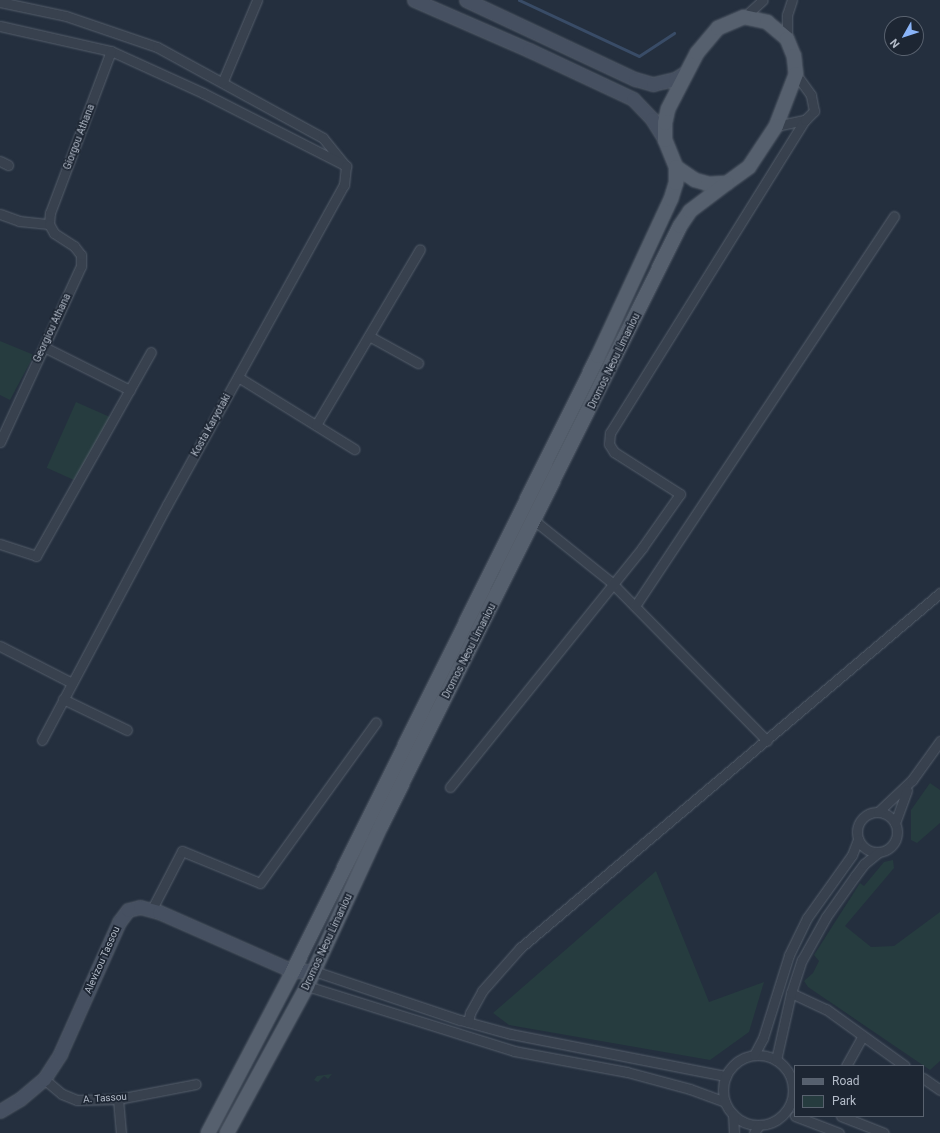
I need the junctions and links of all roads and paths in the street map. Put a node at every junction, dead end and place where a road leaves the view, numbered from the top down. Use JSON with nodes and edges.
{"nodes":[{"id":1,"x":257,"y":0,"type":"edge"},
{"id":2,"x":403,"y":0,"type":"edge"},
{"id":3,"x":414,"y":0,"type":"edge"},
{"id":4,"x":466,"y":0,"type":"edge"},
{"id":5,"x":763,"y":0,"type":"edge"},
{"id":6,"x":792,"y":0,"type":"edge"},
{"id":7,"x":0,"y":2,"type":"edge"},
{"id":8,"x":431,"y":6,"type":"junction"},
{"id":9,"x":744,"y":17,"type":"junction"},
{"id":10,"x":0,"y":26,"type":"edge"},
{"id":11,"x":787,"y":39,"type":"junction"},
{"id":12,"x":111,"y":51,"type":"junction"},
{"id":13,"x":686,"y":72,"type":"junction"},
{"id":14,"x":796,"y":74,"type":"junction"},
{"id":15,"x":223,"y":81,"type":"junction"},
{"id":16,"x":805,"y":120,"type":"junction"},
{"id":17,"x":776,"y":126,"type":"junction"},
{"id":18,"x":665,"y":140,"type":"junction"},
{"id":19,"x":346,"y":166,"type":"junction"},
{"id":20,"x":676,"y":167,"type":"junction"},
{"id":21,"x":727,"y":183,"type":"junction"},
{"id":22,"x":0,"y":214,"type":"edge"},
{"id":23,"x":894,"y":216,"type":"dead end"},
{"id":24,"x":49,"y":224,"type":"junction"},
{"id":25,"x":420,"y":249,"type":"dead end"},
{"id":26,"x":369,"y":336,"type":"junction"},
{"id":27,"x":44,"y":347,"type":"junction"},
{"id":28,"x":151,"y":352,"type":"dead end"},
{"id":29,"x":418,"y":363,"type":"dead end"},
{"id":30,"x":238,"y":377,"type":"junction"},
{"id":31,"x":130,"y":390,"type":"junction"},
{"id":32,"x":316,"y":425,"type":"junction"},
{"id":33,"x":0,"y":442,"type":"edge"},
{"id":34,"x":354,"y":449,"type":"dead end"},
{"id":35,"x":535,"y":521,"type":"junction"},
{"id":36,"x":0,"y":544,"type":"edge"},
{"id":37,"x":612,"y":583,"type":"junction"},
{"id":38,"x":940,"y":593,"type":"edge"},
{"id":39,"x":635,"y":606,"type":"junction"},
{"id":40,"x":0,"y":646,"type":"edge"},
{"id":41,"x":72,"y":683,"type":"junction"},
{"id":42,"x":63,"y":699,"type":"junction"},
{"id":43,"x":376,"y":722,"type":"dead end"},
{"id":44,"x":127,"y":730,"type":"dead end"},
{"id":45,"x":42,"y":740,"type":"dead end"},
{"id":46,"x":940,"y":741,"type":"edge"},
{"id":47,"x":767,"y":742,"type":"junction"},
{"id":48,"x":912,"y":780,"type":"junction"},
{"id":49,"x":450,"y":787,"type":"dead end"},
{"id":50,"x":878,"y":812,"type":"junction"},
{"id":51,"x":895,"y":823,"type":"junction"},
{"id":52,"x":858,"y":839,"type":"junction"},
{"id":53,"x":879,"y":852,"type":"junction"},
{"id":54,"x":152,"y":909,"type":"junction"},
{"id":55,"x":293,"y":971,"type":"junction"},
{"id":56,"x":314,"y":971,"type":"junction"},
{"id":57,"x":307,"y":986,"type":"junction"},
{"id":58,"x":790,"y":993,"type":"junction"},
{"id":59,"x":468,"y":1022,"type":"junction"},
{"id":60,"x":862,"y":1037,"type":"junction"},
{"id":61,"x":754,"y":1055,"type":"junction"},
{"id":62,"x":776,"y":1060,"type":"junction"},
{"id":63,"x":847,"y":1065,"type":"edge"},
{"id":64,"x":904,"y":1065,"type":"edge"},
{"id":65,"x":726,"y":1076,"type":"junction"},
{"id":66,"x":44,"y":1079,"type":"junction"},
{"id":67,"x":924,"y":1079,"type":"edge"},
{"id":68,"x":196,"y":1084,"type":"dead end"},
{"id":69,"x":940,"y":1090,"type":"edge"},
{"id":70,"x":794,"y":1092,"type":"edge"},
{"id":71,"x":118,"y":1100,"type":"junction"},
{"id":72,"x":725,"y":1102,"type":"junction"},
{"id":73,"x":0,"y":1111,"type":"edge"},
{"id":74,"x":785,"y":1112,"type":"junction"},
{"id":75,"x":733,"y":1114,"type":"junction"},
{"id":76,"x":794,"y":1116,"type":"edge"},
{"id":77,"x":798,"y":1117,"type":"edge"},
{"id":78,"x":844,"y":1117,"type":"edge"},
{"id":79,"x":760,"y":1125,"type":"junction"},
{"id":80,"x":121,"y":1133,"type":"edge"},
{"id":81,"x":208,"y":1133,"type":"edge"},
{"id":82,"x":227,"y":1133,"type":"edge"},
{"id":83,"x":734,"y":1133,"type":"edge"},
{"id":84,"x":754,"y":1133,"type":"edge"},
{"id":85,"x":838,"y":1133,"type":"edge"},
{"id":86,"x":884,"y":1133,"type":"edge"}],
"edges":[{"from":1,"to":15,"type":"street"},
{"from":2,"to":8,"type":"main road"},
{"from":3,"to":8,"type":"main road"},
{"from":4,"to":13,"type":"main road"},
{"from":5,"to":9,"type":"street"},
{"from":6,"to":11,"type":"street"},
{"from":7,"to":15,"type":"street"},
{"from":8,"to":18,"type":"main road"},
{"from":9,"to":11,"type":"main road"},
{"from":9,"to":13,"type":"main road"},
{"from":10,"to":12,"type":"street"},
{"from":11,"to":14,"type":"main road"},
{"from":12,"to":19,"type":"street"},
{"from":12,"to":24,"type":"street","name":"Giorgou Athana"},
{"from":13,"to":18,"type":"main road"},
{"from":14,"to":16,"type":"street"},
{"from":14,"to":17,"type":"main road","name":"Dromos Neou Limaniou"},
{"from":15,"to":19,"type":"street"},
{"from":16,"to":17,"type":"street"},
{"from":16,"to":37,"type":"street"},
{"from":17,"to":21,"type":"main road","name":"Dromos Neou Limaniou"},
{"from":18,"to":20,"type":"main road"},
{"from":19,"to":30,"type":"street","name":"Kosta Karyotaki"},
{"from":20,"to":21,"type":"main road"},
{"from":20,"to":55,"type":"main road","name":"Dromos Neou Limaniou"},
{"from":21,"to":35,"type":"main road","name":"Dromos Neou Limaniou"},
{"from":22,"to":24,"type":"street"},
{"from":23,"to":39,"type":"street"},
{"from":24,"to":27,"type":"street","name":"Georgiou Athana"},
{"from":25,"to":26,"type":"street"},
{"from":26,"to":29,"type":"street"},
{"from":26,"to":32,"type":"street"},
{"from":27,"to":31,"type":"street"},
{"from":27,"to":33,"type":"street","name":"Georgiou Athana"},
{"from":28,"to":31,"type":"street"},
{"from":30,"to":32,"type":"street"},
{"from":30,"to":41,"type":"street","name":"Kosta Karyotaki"},
{"from":31,"to":36,"type":"street"},
{"from":32,"to":34,"type":"street"},
{"from":35,"to":37,"type":"street"},
{"from":35,"to":56,"type":"main road","name":"Dromos Neou Limaniou"},
{"from":37,"to":39,"type":"street"},
{"from":37,"to":49,"type":"street"},
{"from":38,"to":47,"type":"street"},
{"from":39,"to":47,"type":"street"},
{"from":40,"to":41,"type":"street"},
{"from":41,"to":42,"type":"street","name":"Kosta Karyotaki"},
{"from":42,"to":44,"type":"street"},
{"from":42,"to":45,"type":"street","name":"Kosta Karyotaki"},
{"from":43,"to":54,"type":"street"},
{"from":46,"to":48,"type":"street"},
{"from":47,"to":59,"type":"street"},
{"from":48,"to":50,"type":"street"},
{"from":48,"to":51,"type":"street"},
{"from":50,"to":51,"type":"street"},
{"from":50,"to":52,"type":"street"},
{"from":51,"to":53,"type":"street"},
{"from":52,"to":53,"type":"street"},
{"from":52,"to":61,"type":"street"},
{"from":53,"to":58,"type":"street"},
{"from":54,"to":55,"type":"main road","name":"Alevizou Tassou"},
{"from":54,"to":66,"type":"main road","name":"Alevizou Tassou"},
{"from":55,"to":56,"type":"main road"},
{"from":55,"to":57,"type":"main road"},
{"from":55,"to":81,"type":"main road","name":"Dromos Neou Limaniou"},
{"from":56,"to":57,"type":"main road","name":"Dromos Neou Limaniou"},
{"from":56,"to":59,"type":"street"},
{"from":57,"to":72,"type":"street"},
{"from":57,"to":82,"type":"main road","name":"Dromos Neou Limaniou"},
{"from":58,"to":60,"type":"street"},
{"from":58,"to":62,"type":"street"},
{"from":59,"to":65,"type":"street"},
{"from":60,"to":63,"type":"street"},
{"from":60,"to":64,"type":"street"},
{"from":61,"to":62,"type":"street"},
{"from":61,"to":65,"type":"street"},
{"from":62,"to":70,"type":"street"},
{"from":65,"to":72,"type":"street"},
{"from":66,"to":71,"type":"street","name":"A. Tassou"},
{"from":66,"to":73,"type":"main road","name":"Alevizou Tassou"},
{"from":67,"to":69,"type":"street"},
{"from":68,"to":71,"type":"street","name":"A. Tassou"},
{"from":70,"to":74,"type":"street"},
{"from":71,"to":80,"type":"street"},
{"from":72,"to":75,"type":"street"},
{"from":74,"to":76,"type":"street"},
{"from":74,"to":79,"type":"street"},
{"from":75,"to":79,"type":"street"},
{"from":75,"to":83,"type":"street"},
{"from":77,"to":85,"type":"street"},
{"from":78,"to":86,"type":"street"},
{"from":79,"to":84,"type":"street"}]}
